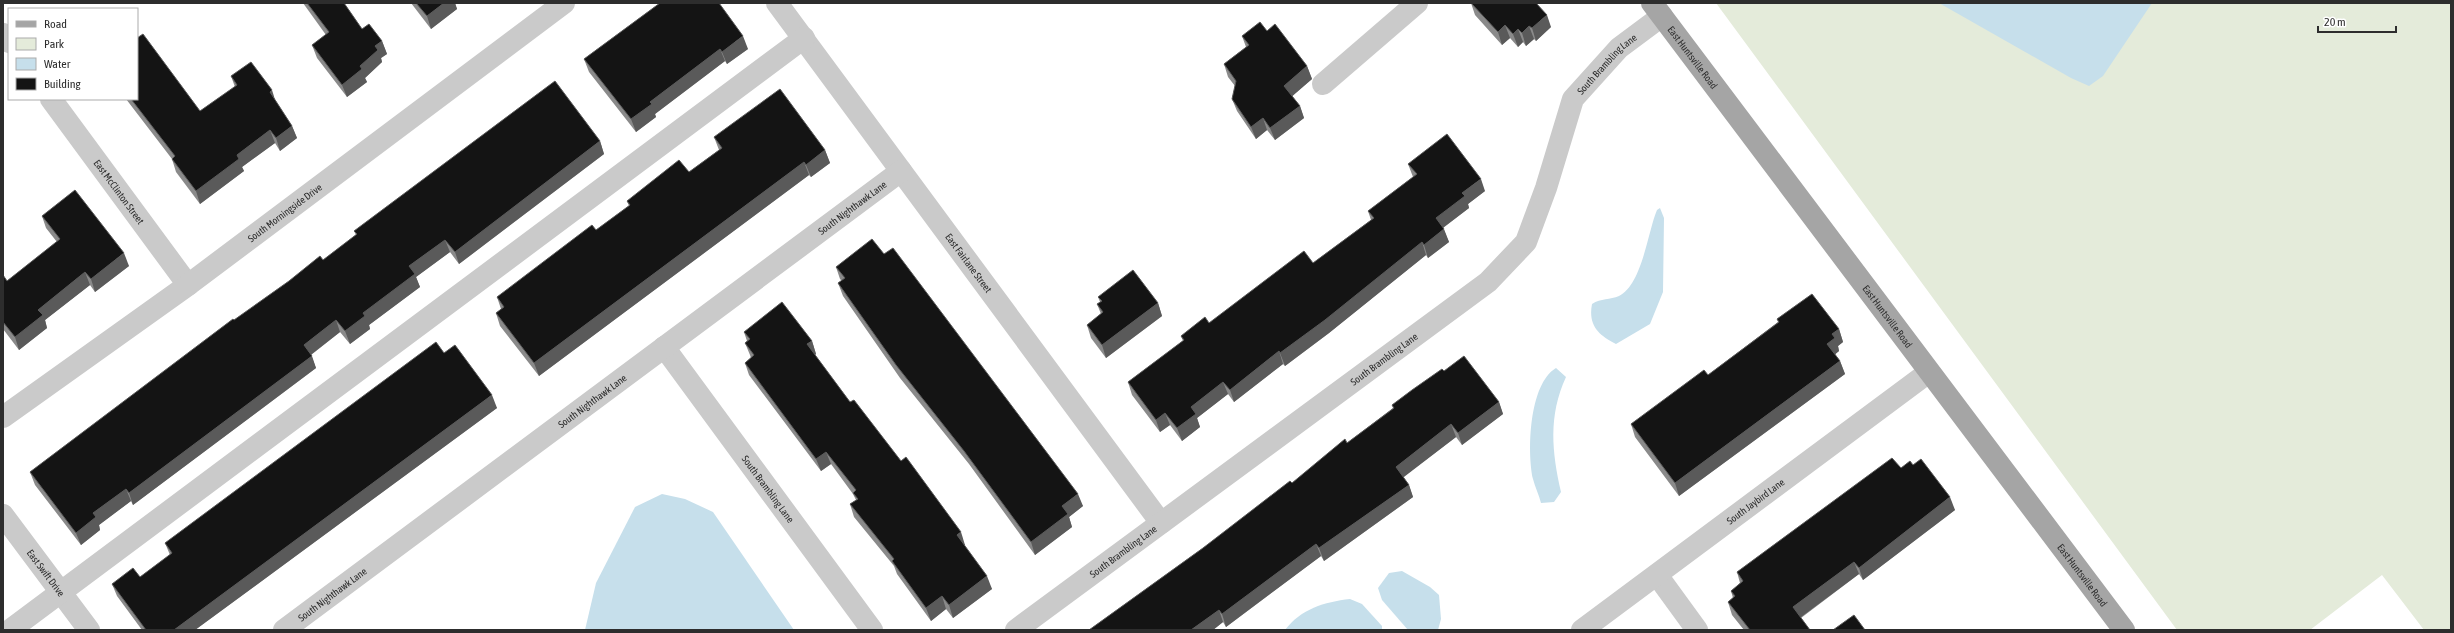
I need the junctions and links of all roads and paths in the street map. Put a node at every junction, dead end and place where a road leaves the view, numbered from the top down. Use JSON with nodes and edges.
{"nodes":[{"id":1,"x":564,"y":3,"type":"edge"},
{"id":2,"x":778,"y":3,"type":"edge"},
{"id":3,"x":1417,"y":3,"type":"edge"},
{"id":4,"x":1657,"y":10,"type":"edge"},
{"id":5,"x":804,"y":38,"type":"junction"},
{"id":6,"x":1323,"y":84,"type":"dead end"},
{"id":7,"x":52,"y":100,"type":"edge"},
{"id":8,"x":901,"y":171,"type":"junction"},
{"id":9,"x":188,"y":285,"type":"junction"},
{"id":10,"x":664,"y":347,"type":"junction"},
{"id":11,"x":1929,"y":372,"type":"junction"},
{"id":12,"x":3,"y":417,"type":"edge"},
{"id":13,"x":3,"y":515,"type":"edge"},
{"id":14,"x":1161,"y":523,"type":"junction"},
{"id":15,"x":1656,"y":575,"type":"junction"},
{"id":16,"x":61,"y":592,"type":"junction"},
{"id":17,"x":10,"y":630,"type":"edge"},
{"id":18,"x":89,"y":630,"type":"edge"},
{"id":19,"x":284,"y":630,"type":"edge"},
{"id":20,"x":872,"y":630,"type":"edge"},
{"id":21,"x":1016,"y":630,"type":"edge"},
{"id":22,"x":1582,"y":630,"type":"edge"},
{"id":23,"x":1697,"y":630,"type":"edge"},
{"id":24,"x":2124,"y":630,"type":"edge"}],
"edges":[{"from":1,"to":9,"type":"street","name":"South Morningside Drive"},
{"from":2,"to":5,"type":"street","name":"East Fairlane Street"},
{"from":3,"to":6,"type":"street"},
{"from":4,"to":11,"type":"main road","name":"East Huntsville Road"},
{"from":4,"to":14,"type":"street","name":"South Brambling Lane"},
{"from":5,"to":8,"type":"street","name":"East Fairlane Street"},
{"from":5,"to":16,"type":"street"},
{"from":7,"to":9,"type":"street","name":"East McClinton Street"},
{"from":8,"to":10,"type":"street","name":"South Nighthawk Lane"},
{"from":8,"to":14,"type":"street","name":"East Fairlane Street"},
{"from":9,"to":12,"type":"street","name":"South Morningside Drive"},
{"from":10,"to":19,"type":"street","name":"South Nighthawk Lane"},
{"from":10,"to":20,"type":"street","name":"South Brambling Lane"},
{"from":11,"to":15,"type":"street","name":"South Jaybird Lane"},
{"from":11,"to":24,"type":"main road","name":"East Huntsville Road"},
{"from":13,"to":16,"type":"street","name":"East Swift Drive"},
{"from":14,"to":21,"type":"street","name":"South Brambling Lane"},
{"from":15,"to":22,"type":"street","name":"South Jaybird Lane"},
{"from":15,"to":23,"type":"street"},
{"from":16,"to":17,"type":"street"},
{"from":16,"to":18,"type":"street","name":"East Swift Drive"}]}
